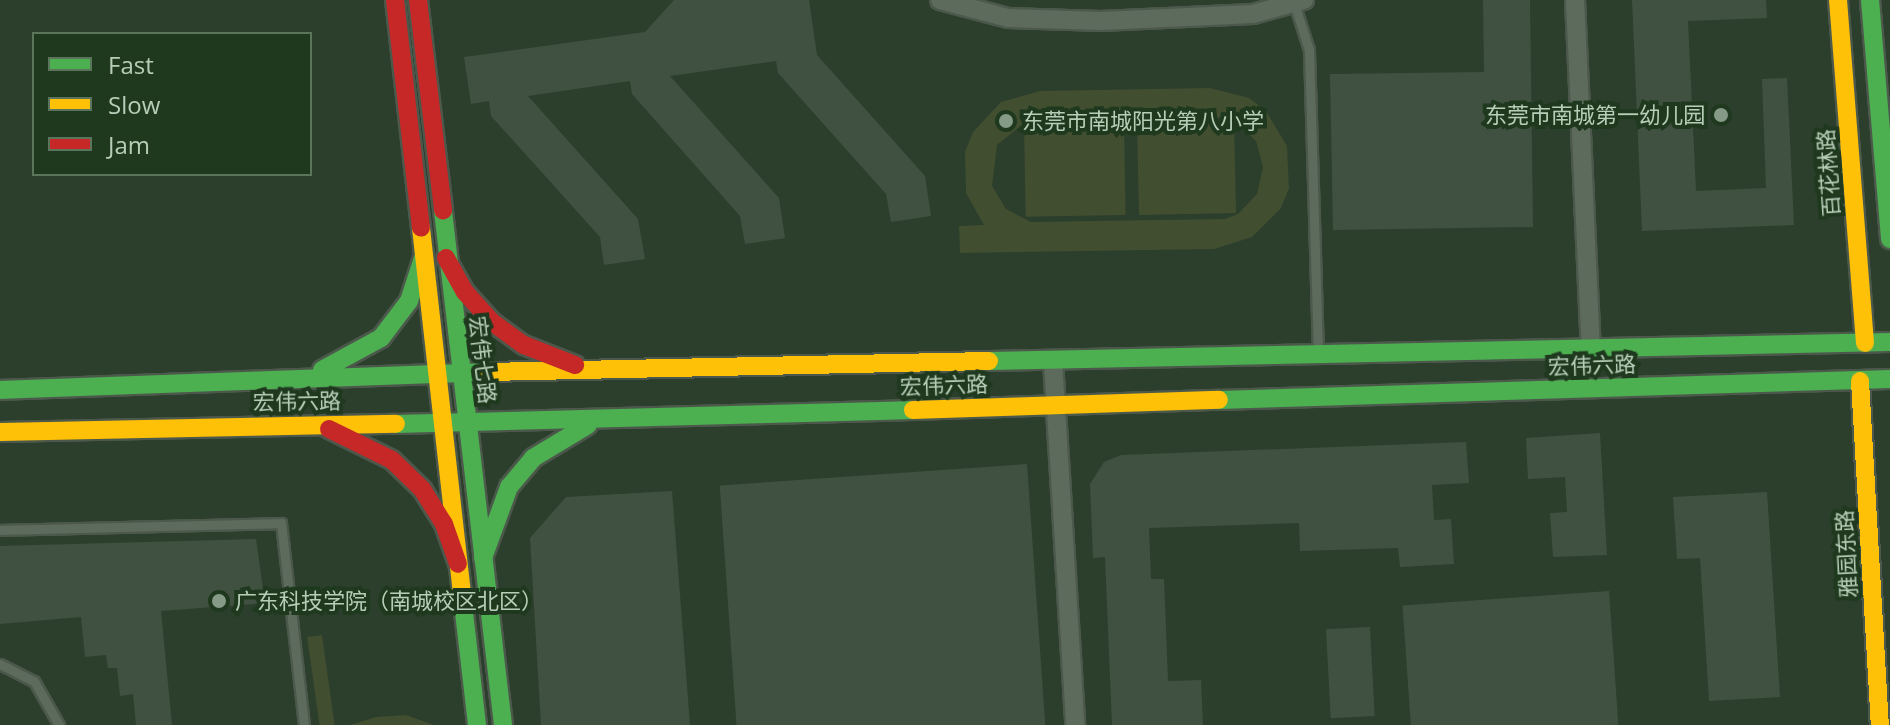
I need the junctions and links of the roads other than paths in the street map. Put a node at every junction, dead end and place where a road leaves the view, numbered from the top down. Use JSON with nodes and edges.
{"nodes":[{"id":1,"x":395,"y":0,"type":"edge"},
{"id":2,"x":418,"y":0,"type":"edge"},
{"id":3,"x":940,"y":0,"type":"edge"},
{"id":4,"x":1575,"y":0,"type":"edge"},
{"id":5,"x":1838,"y":0,"type":"edge"},
{"id":6,"x":1870,"y":0,"type":"edge"},
{"id":7,"x":1299,"y":1,"type":"edge"},
{"id":8,"x":1890,"y":239,"type":"edge"},
{"id":9,"x":423,"y":258,"type":"junction"},
{"id":10,"x":446,"y":258,"type":"junction"},
{"id":11,"x":1890,"y":342,"type":"edge"},
{"id":12,"x":1865,"y":343,"type":"junction"},
{"id":13,"x":1591,"y":350,"type":"junction"},
{"id":14,"x":1318,"y":356,"type":"junction"},
{"id":15,"x":1053,"y":361,"type":"junction"},
{"id":16,"x":599,"y":370,"type":"junction"},
{"id":17,"x":461,"y":374,"type":"junction"},
{"id":18,"x":437,"y":375,"type":"junction"},
{"id":19,"x":300,"y":376,"type":"junction"},
{"id":20,"x":1890,"y":379,"type":"edge"},
{"id":21,"x":1860,"y":381,"type":"junction"},
{"id":22,"x":0,"y":390,"type":"edge"},
{"id":23,"x":1055,"y":406,"type":"junction"},
{"id":24,"x":599,"y":420,"type":"junction"},
{"id":25,"x":442,"y":422,"type":"junction"},
{"id":26,"x":467,"y":422,"type":"junction"},
{"id":27,"x":317,"y":425,"type":"junction"},
{"id":28,"x":0,"y":432,"type":"edge"},
{"id":29,"x":0,"y":530,"type":"edge"},
{"id":30,"x":483,"y":558,"type":"junction"},
{"id":31,"x":458,"y":564,"type":"junction"},
{"id":32,"x":0,"y":664,"type":"edge"},
{"id":33,"x":59,"y":725,"type":"edge"},
{"id":34,"x":304,"y":725,"type":"edge"},
{"id":35,"x":477,"y":725,"type":"edge"},
{"id":36,"x":503,"y":725,"type":"edge"},
{"id":37,"x":1075,"y":725,"type":"edge"},
{"id":38,"x":1880,"y":725,"type":"edge"}],
"edges":[{"from":1,"to":9,"type":"main road"},
{"from":2,"to":10,"type":"main road","name":"宏伟七路"},
{"from":3,"to":7,"type":"street"},
{"from":4,"to":13,"type":"street"},
{"from":5,"to":12,"type":"main road","name":"百花林路"},
{"from":6,"to":8,"type":"main road"},
{"from":7,"to":14,"type":"lane"},
{"from":9,"to":18,"type":"main road"},
{"from":9,"to":19,"type":"main road"},
{"from":10,"to":16,"type":"main road"},
{"from":10,"to":17,"type":"main road","name":"宏伟七路"},
{"from":11,"to":12,"type":"main road","name":"宏伟六路"},
{"from":12,"to":13,"type":"main road","name":"宏伟六路"},
{"from":13,"to":14,"type":"main road","name":"宏伟六路"},
{"from":14,"to":15,"type":"main road","name":"宏伟六路"},
{"from":15,"to":16,"type":"main road","name":"宏伟六路"},
{"from":15,"to":23,"type":"street"},
{"from":16,"to":17,"type":"main road","name":"宏伟六路"},
{"from":17,"to":18,"type":"main road","name":"宏伟六路"},
{"from":17,"to":26,"type":"main road","name":"宏伟七路"},
{"from":18,"to":19,"type":"main road","name":"宏伟六路"},
{"from":18,"to":25,"type":"main road"},
{"from":19,"to":22,"type":"main road","name":"宏伟六路"},
{"from":20,"to":21,"type":"main road","name":"宏伟六路"},
{"from":21,"to":23,"type":"main road","name":"宏伟六路"},
{"from":21,"to":38,"type":"main road","name":"雅园东路"},
{"from":23,"to":24,"type":"main road","name":"宏伟六路"},
{"from":23,"to":37,"type":"street"},
{"from":24,"to":26,"type":"main road","name":"宏伟六路"},
{"from":24,"to":30,"type":"main road"},
{"from":25,"to":26,"type":"main road","name":"宏伟六路"},
{"from":25,"to":27,"type":"main road","name":"宏伟六路"},
{"from":25,"to":31,"type":"main road"},
{"from":26,"to":30,"type":"main road","name":"宏伟七路"},
{"from":27,"to":28,"type":"main road","name":"宏伟六路"},
{"from":27,"to":31,"type":"main road"},
{"from":29,"to":34,"type":"lane"},
{"from":30,"to":36,"type":"main road","name":"宏伟七路"},
{"from":31,"to":35,"type":"main road"},
{"from":32,"to":33,"type":"lane"}]}
